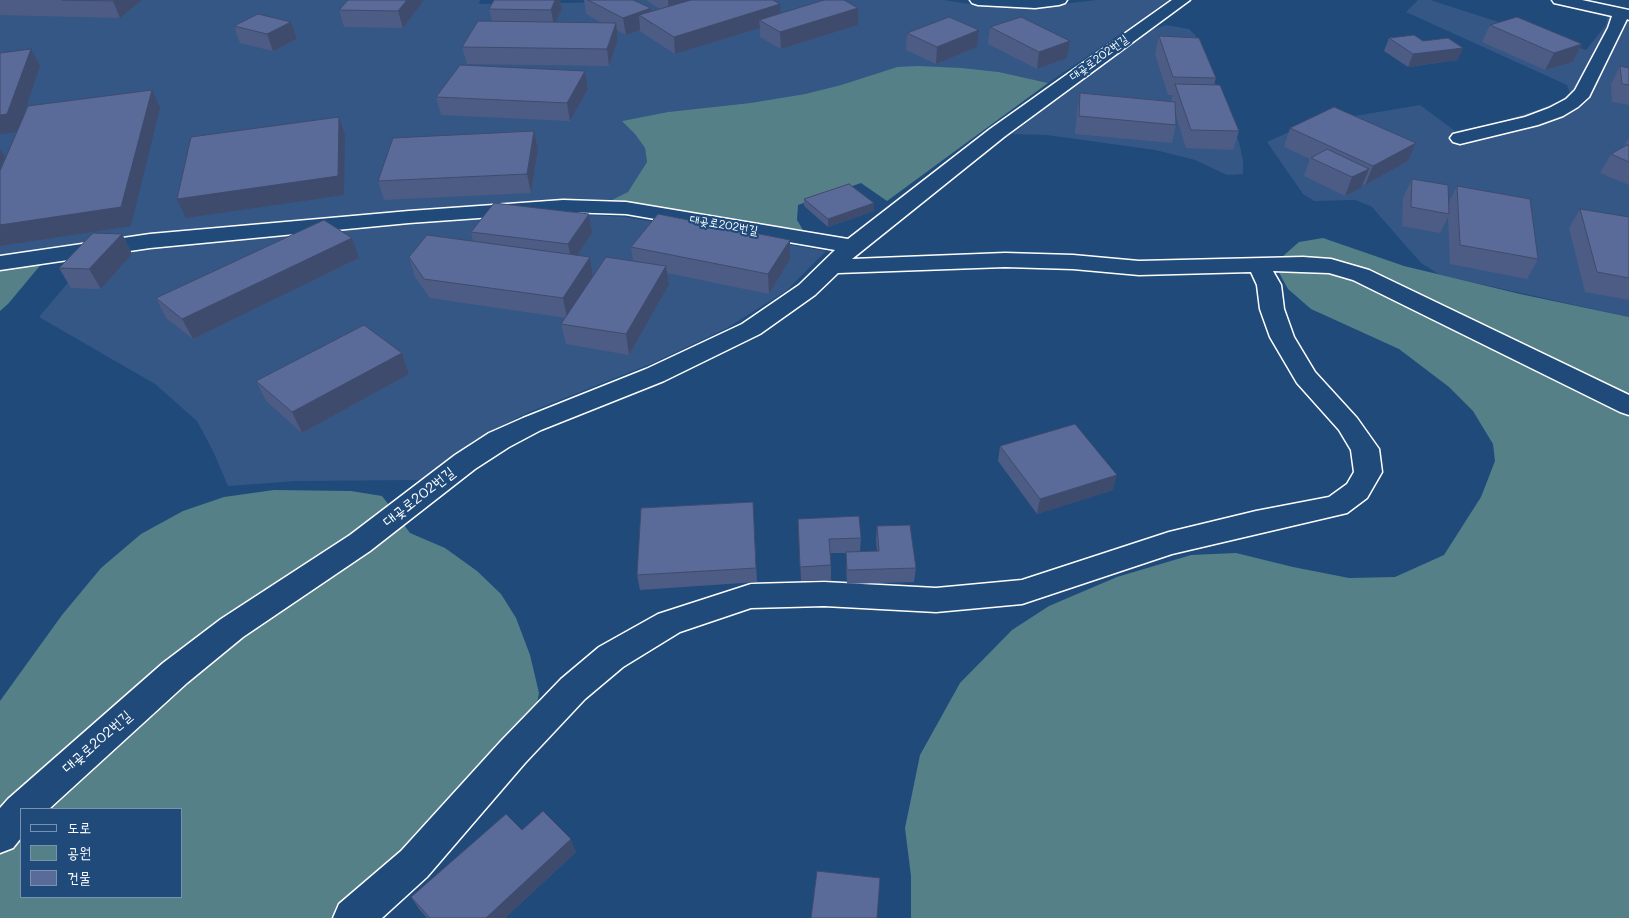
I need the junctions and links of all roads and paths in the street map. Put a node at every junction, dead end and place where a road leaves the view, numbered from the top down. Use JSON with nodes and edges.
{"nodes":[{"id":1,"x":978,"y":0,"type":"edge"},
{"id":2,"x":1059,"y":0,"type":"edge"},
{"id":3,"x":1182,"y":0,"type":"edge"},
{"id":4,"x":1560,"y":0,"type":"edge"},
{"id":5,"x":1625,"y":14,"type":"edge"},
{"id":6,"x":1460,"y":138,"type":"dead end"},
{"id":7,"x":852,"y":246,"type":"junction"},
{"id":8,"x":0,"y":263,"type":"edge"},
{"id":9,"x":1258,"y":264,"type":"junction"},
{"id":10,"x":831,"y":266,"type":"junction"},
{"id":11,"x":1629,"y":406,"type":"edge"},
{"id":12,"x":24,"y":808,"type":"edge"},
{"id":13,"x":20,"y":812,"type":"edge"},
{"id":14,"x":0,"y":835,"type":"edge"},
{"id":15,"x":353,"y":918,"type":"edge"}],
"edges":[{"from":1,"to":2,"type":"street"},
{"from":3,"to":7,"type":"street","name":"대곶로202번길"},
{"from":4,"to":5,"type":"street"},
{"from":5,"to":6,"type":"street"},
{"from":7,"to":8,"type":"street","name":"대곶로202번길"},
{"from":7,"to":10,"type":"street","name":"대곶로202번길"},
{"from":9,"to":10,"type":"street"},
{"from":9,"to":11,"type":"street"},
{"from":9,"to":15,"type":"street"},
{"from":10,"to":12,"type":"street","name":"대곶로202번길"},
{"from":13,"to":14,"type":"street","name":"대곶로202번길"}]}
